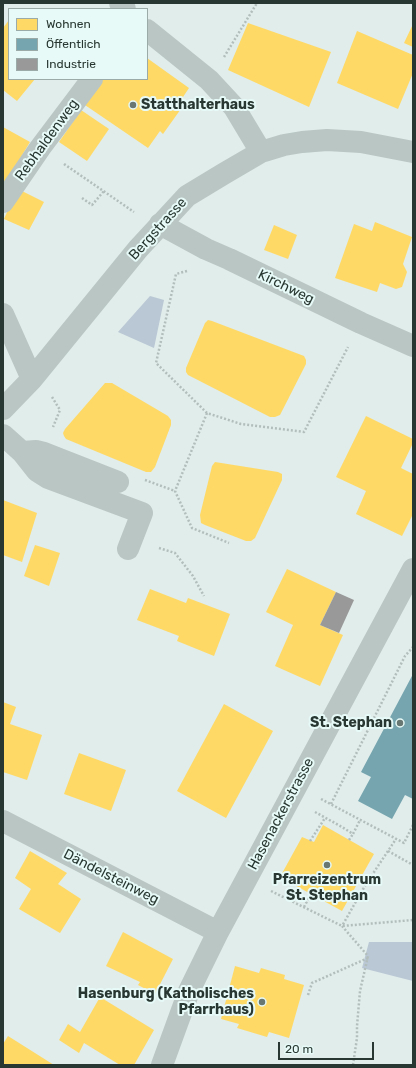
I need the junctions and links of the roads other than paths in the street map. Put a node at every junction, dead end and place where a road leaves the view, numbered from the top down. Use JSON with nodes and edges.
{"nodes":[{"id":1,"x":148,"y":31,"type":"edge"},
{"id":2,"x":91,"y":80,"type":"edge"},
{"id":3,"x":261,"y":152,"type":"junction"},
{"id":4,"x":413,"y":152,"type":"edge"},
{"id":5,"x":3,"y":202,"type":"edge"},
{"id":6,"x":160,"y":224,"type":"junction"},
{"id":7,"x":3,"y":314,"type":"edge"},
{"id":8,"x":413,"y":346,"type":"edge"},
{"id":9,"x":32,"y":379,"type":"junction"},
{"id":10,"x":3,"y":409,"type":"edge"},
{"id":11,"x":3,"y":435,"type":"edge"},
{"id":12,"x":22,"y":452,"type":"junction"},
{"id":13,"x":118,"y":482,"type":"dead end"},
{"id":14,"x":130,"y":543,"type":"road end"},
{"id":15,"x":413,"y":569,"type":"edge"},
{"id":16,"x":3,"y":821,"type":"edge"},
{"id":17,"x":218,"y":932,"type":"junction"},
{"id":18,"x":162,"y":1065,"type":"edge"}],
"edges":[{"from":1,"to":3,"type":"street"},
{"from":2,"to":5,"type":"street","name":"Rebhaldenweg"},
{"from":3,"to":4,"type":"street","name":"Bergstrasse"},
{"from":3,"to":6,"type":"street","name":"Bergstrasse"},
{"from":6,"to":8,"type":"street","name":"Kirchweg"},
{"from":6,"to":9,"type":"street","name":"Bergstrasse"},
{"from":7,"to":9,"type":"street"},
{"from":9,"to":10,"type":"street","name":"Bergstrasse"},
{"from":11,"to":12,"type":"street"},
{"from":12,"to":13,"type":"street"},
{"from":12,"to":14,"type":"street"},
{"from":15,"to":17,"type":"street","name":"Hasenackerstrasse"},
{"from":16,"to":17,"type":"street","name":"Dändelsteinweg"},
{"from":17,"to":18,"type":"street","name":"Hasenackerstrasse"}]}
